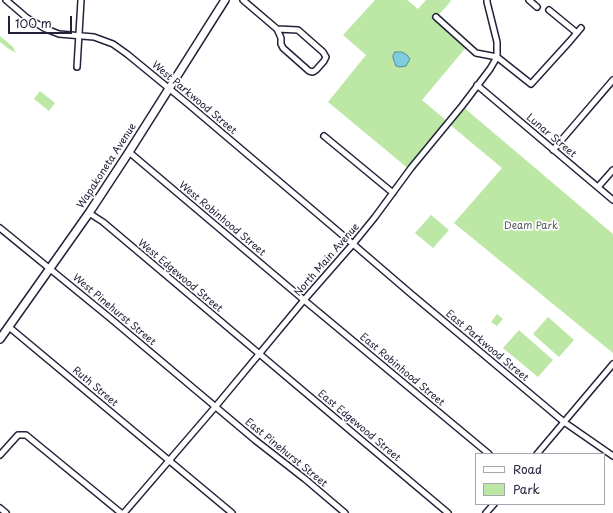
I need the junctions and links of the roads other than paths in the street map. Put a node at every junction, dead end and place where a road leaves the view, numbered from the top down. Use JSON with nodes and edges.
{"nodes":[{"id":1,"x":6,"y":0,"type":"edge"},
{"id":2,"x":80,"y":0,"type":"edge"},
{"id":3,"x":225,"y":0,"type":"edge"},
{"id":4,"x":243,"y":0,"type":"edge"},
{"id":5,"x":487,"y":0,"type":"edge"},
{"id":6,"x":529,"y":0,"type":"edge"},
{"id":7,"x":537,"y":7,"type":"dead end"},
{"id":8,"x":549,"y":10,"type":"dead end"},
{"id":9,"x":436,"y":18,"type":"dead end"},
{"id":10,"x":581,"y":28,"type":"dead end"},
{"id":11,"x":277,"y":29,"type":"junction"},
{"id":12,"x":577,"y":33,"type":"junction"},
{"id":13,"x":79,"y":36,"type":"junction"},
{"id":14,"x":497,"y":57,"type":"junction"},
{"id":15,"x":77,"y":67,"type":"dead end"},
{"id":16,"x":613,"y":80,"type":"edge"},
{"id":17,"x":477,"y":85,"type":"junction"},
{"id":18,"x":170,"y":89,"type":"junction"},
{"id":19,"x":324,"y":136,"type":"dead end"},
{"id":20,"x":553,"y":150,"type":"junction"},
{"id":21,"x":129,"y":152,"type":"junction"},
{"id":22,"x":613,"y":170,"type":"edge"},
{"id":23,"x":598,"y":188,"type":"junction"},
{"id":24,"x":393,"y":192,"type":"junction"},
{"id":25,"x":613,"y":200,"type":"edge"},
{"id":26,"x":89,"y":213,"type":"junction"},
{"id":27,"x":0,"y":228,"type":"edge"},
{"id":28,"x":353,"y":244,"type":"junction"},
{"id":29,"x":50,"y":268,"type":"junction"},
{"id":30,"x":304,"y":300,"type":"junction"},
{"id":31,"x":9,"y":327,"type":"junction"},
{"id":32,"x":0,"y":339,"type":"edge"},
{"id":33,"x":258,"y":354,"type":"junction"},
{"id":34,"x":613,"y":364,"type":"edge"},
{"id":35,"x":216,"y":406,"type":"junction"},
{"id":36,"x":564,"y":422,"type":"junction"},
{"id":37,"x":488,"y":453,"type":"edge"},
{"id":38,"x":538,"y":453,"type":"edge"},
{"id":39,"x":0,"y":455,"type":"edge"},
{"id":40,"x":613,"y":456,"type":"edge"},
{"id":41,"x":169,"y":460,"type":"junction"},
{"id":42,"x":493,"y":505,"type":"edge"},
{"id":43,"x":0,"y":508,"type":"edge"},
{"id":44,"x":6,"y":513,"type":"edge"},
{"id":45,"x":121,"y":513,"type":"edge"},
{"id":46,"x":124,"y":513,"type":"edge"},
{"id":47,"x":232,"y":513,"type":"edge"},
{"id":48,"x":345,"y":513,"type":"edge"},
{"id":49,"x":448,"y":513,"type":"edge"},
{"id":50,"x":486,"y":513,"type":"edge"}],
"edges":[{"from":1,"to":13,"type":"street","name":"West Parkwood Street"},
{"from":2,"to":13,"type":"street"},
{"from":3,"to":18,"type":"main road","name":"Wapakoneta Avenue"},
{"from":4,"to":11,"type":"street"},
{"from":5,"to":14,"type":"street"},
{"from":6,"to":7,"type":"street"},
{"from":8,"to":12,"type":"street"},
{"from":9,"to":14,"type":"street"},
{"from":10,"to":12,"type":"street"},
{"from":11,"to":11,"type":"street"},
{"from":12,"to":14,"type":"street"},
{"from":13,"to":15,"type":"street"},
{"from":13,"to":18,"type":"street","name":"West Parkwood Street"},
{"from":14,"to":17,"type":"street","name":"North Main Avenue"},
{"from":16,"to":20,"type":"street"},
{"from":17,"to":20,"type":"street","name":"Lunar Street"},
{"from":17,"to":24,"type":"street","name":"North Main Avenue"},
{"from":18,"to":21,"type":"main road","name":"Wapakoneta Avenue"},
{"from":18,"to":28,"type":"street","name":"West Parkwood Street"},
{"from":19,"to":24,"type":"street"},
{"from":20,"to":23,"type":"street","name":"Lunar Street"},
{"from":21,"to":26,"type":"main road","name":"Wapakoneta Avenue"},
{"from":21,"to":30,"type":"street","name":"West Robinhood Street"},
{"from":22,"to":23,"type":"street"},
{"from":23,"to":25,"type":"street","name":"Lunar Street"},
{"from":24,"to":28,"type":"street","name":"North Main Avenue"},
{"from":26,"to":29,"type":"main road","name":"Wapakoneta Avenue"},
{"from":26,"to":33,"type":"street","name":"West Edgewood Street"},
{"from":27,"to":29,"type":"street","name":"West Pinehurst Street"},
{"from":28,"to":30,"type":"street","name":"North Main Avenue"},
{"from":28,"to":36,"type":"street","name":"East Parkwood Street"},
{"from":29,"to":31,"type":"main road","name":"Wapakoneta Avenue"},
{"from":29,"to":35,"type":"street","name":"West Pinehurst Street"},
{"from":30,"to":33,"type":"street","name":"North Main Avenue"},
{"from":30,"to":37,"type":"street","name":"East Robinhood Street"},
{"from":31,"to":32,"type":"main road","name":"Wapakoneta Avenue"},
{"from":31,"to":41,"type":"street","name":"Ruth Street"},
{"from":33,"to":35,"type":"street","name":"North Main Avenue"},
{"from":33,"to":49,"type":"street","name":"East Edgewood Street"},
{"from":34,"to":36,"type":"street"},
{"from":35,"to":41,"type":"street","name":"North Main Avenue"},
{"from":35,"to":48,"type":"street","name":"East Pinehurst Street"},
{"from":36,"to":38,"type":"street"},
{"from":36,"to":40,"type":"street","name":"East Parkwood Street"},
{"from":39,"to":45,"type":"street"},
{"from":41,"to":46,"type":"street","name":"North Main Avenue"},
{"from":41,"to":47,"type":"street","name":"Ruth Street"},
{"from":42,"to":50,"type":"street"},
{"from":43,"to":44,"type":"street"}]}
